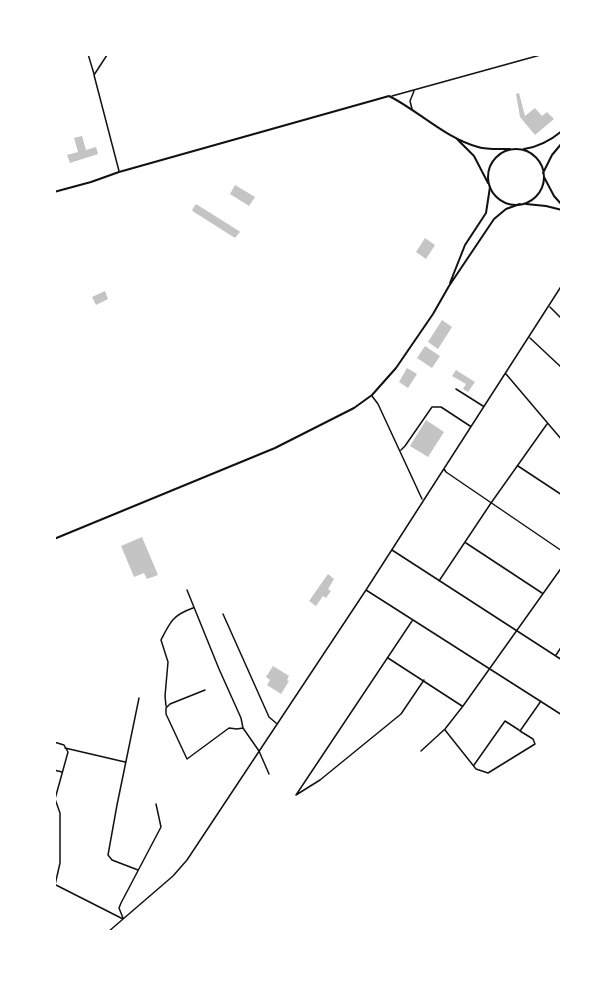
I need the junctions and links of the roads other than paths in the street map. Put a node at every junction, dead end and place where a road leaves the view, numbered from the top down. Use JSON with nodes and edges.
{"nodes":[{"id":1,"x":88,"y":54,"type":"edge"},
{"id":2,"x":112,"y":54,"type":"edge"},
{"id":3,"x":544,"y":54,"type":"edge"},
{"id":4,"x":94,"y":75,"type":"junction"},
{"id":5,"x":415,"y":90,"type":"junction"},
{"id":6,"x":389,"y":96,"type":"junction"},
{"id":7,"x":413,"y":110,"type":"junction"},
{"id":8,"x":562,"y":131,"type":"edge"},
{"id":9,"x":455,"y":137,"type":"junction"},
{"id":10,"x":562,"y":143,"type":"edge"},
{"id":11,"x":510,"y":149,"type":"junction"},
{"id":12,"x":520,"y":149,"type":"junction"},
{"id":13,"x":119,"y":172,"type":"junction"},
{"id":14,"x":543,"y":175,"type":"junction"},
{"id":15,"x":489,"y":186,"type":"junction"},
{"id":16,"x":54,"y":192,"type":"edge"},
{"id":17,"x":522,"y":204,"type":"junction"},
{"id":18,"x":562,"y":205,"type":"edge"},
{"id":19,"x":562,"y":210,"type":"edge"},
{"id":20,"x":562,"y":285,"type":"edge"},
{"id":21,"x":449,"y":286,"type":"junction"},
{"id":22,"x":560,"y":289,"type":"junction"},
{"id":23,"x":562,"y":293,"type":"edge"},
{"id":24,"x":549,"y":306,"type":"junction"},
{"id":25,"x":562,"y":319,"type":"edge"},
{"id":26,"x":529,"y":338,"type":"junction"},
{"id":27,"x":562,"y":368,"type":"edge"},
{"id":28,"x":506,"y":374,"type":"junction"},
{"id":29,"x":456,"y":389,"type":"dead end"},
{"id":30,"x":372,"y":395,"type":"junction"},
{"id":31,"x":484,"y":406,"type":"junction"},
{"id":32,"x":547,"y":424,"type":"junction"},
{"id":33,"x":471,"y":426,"type":"junction"},
{"id":34,"x":562,"y":440,"type":"edge"},
{"id":35,"x":400,"y":451,"type":"junction"},
{"id":36,"x":518,"y":466,"type":"junction"},
{"id":37,"x":443,"y":469,"type":"junction"},
{"id":38,"x":562,"y":495,"type":"edge"},
{"id":39,"x":423,"y":500,"type":"junction"},
{"id":40,"x":491,"y":503,"type":"junction"},
{"id":41,"x":54,"y":539,"type":"edge"},
{"id":42,"x":465,"y":542,"type":"junction"},
{"id":43,"x":391,"y":549,"type":"junction"},
{"id":44,"x":562,"y":551,"type":"edge"},
{"id":45,"x":562,"y":567,"type":"edge"},
{"id":46,"x":439,"y":581,"type":"junction"},
{"id":47,"x":187,"y":590,"type":"dead end"},
{"id":48,"x":366,"y":590,"type":"junction"},
{"id":49,"x":543,"y":593,"type":"junction"},
{"id":50,"x":194,"y":608,"type":"junction"},
{"id":51,"x":223,"y":614,"type":"dead end"},
{"id":52,"x":412,"y":620,"type":"junction"},
{"id":53,"x":516,"y":630,"type":"junction"},
{"id":54,"x":562,"y":646,"type":"edge"},
{"id":55,"x":556,"y":655,"type":"junction"},
{"id":56,"x":387,"y":657,"type":"junction"},
{"id":57,"x":562,"y":660,"type":"edge"},
{"id":58,"x":490,"y":668,"type":"junction"},
{"id":59,"x":424,"y":680,"type":"junction"},
{"id":60,"x":205,"y":690,"type":"dead end"},
{"id":61,"x":139,"y":699,"type":"dead end"},
{"id":62,"x":541,"y":701,"type":"junction"},
{"id":63,"x":463,"y":706,"type":"junction"},
{"id":64,"x":166,"y":708,"type":"junction"},
{"id":65,"x":562,"y":715,"type":"edge"},
{"id":66,"x":277,"y":724,"type":"junction"},
{"id":67,"x":243,"y":728,"type":"junction"},
{"id":68,"x":445,"y":729,"type":"junction"},
{"id":69,"x":520,"y":731,"type":"junction"},
{"id":70,"x":54,"y":742,"type":"edge"},
{"id":71,"x":65,"y":748,"type":"junction"},
{"id":72,"x":259,"y":751,"type":"junction"},
{"id":73,"x":420,"y":751,"type":"dead end"},
{"id":74,"x":126,"y":763,"type":"junction"},
{"id":75,"x":473,"y":766,"type":"junction"},
{"id":76,"x":54,"y":770,"type":"edge"},
{"id":77,"x":63,"y":773,"type":"junction"},
{"id":78,"x":269,"y":774,"type":"dead end"},
{"id":79,"x":156,"y":804,"type":"dead end"},
{"id":80,"x":138,"y":870,"type":"junction"},
{"id":81,"x":55,"y":885,"type":"edge"},
{"id":82,"x":123,"y":919,"type":"junction"},
{"id":83,"x":108,"y":932,"type":"edge"}],
"edges":[{"from":1,"to":4,"type":"street"},
{"from":2,"to":4,"type":"street"},
{"from":3,"to":5,"type":"street"},
{"from":4,"to":13,"type":"street"},
{"from":5,"to":6,"type":"street"},
{"from":5,"to":7,"type":"street"},
{"from":6,"to":7,"type":"main road"},
{"from":6,"to":13,"type":"main road"},
{"from":7,"to":9,"type":"main road"},
{"from":8,"to":12,"type":"main road"},
{"from":9,"to":11,"type":"main road"},
{"from":9,"to":15,"type":"main road"},
{"from":10,"to":14,"type":"main road"},
{"from":11,"to":12,"type":"main road"},
{"from":11,"to":15,"type":"main road"},
{"from":12,"to":14,"type":"main road"},
{"from":13,"to":16,"type":"main road"},
{"from":14,"to":17,"type":"main road"},
{"from":14,"to":18,"type":"main road"},
{"from":15,"to":17,"type":"main road"},
{"from":15,"to":21,"type":"main road"},
{"from":17,"to":19,"type":"main road"},
{"from":17,"to":21,"type":"main road"},
{"from":20,"to":22,"type":"street"},
{"from":21,"to":30,"type":"main road"},
{"from":22,"to":23,"type":"street"},
{"from":22,"to":24,"type":"street"},
{"from":24,"to":25,"type":"street"},
{"from":24,"to":26,"type":"street"},
{"from":26,"to":27,"type":"street"},
{"from":26,"to":28,"type":"street"},
{"from":28,"to":31,"type":"street"},
{"from":28,"to":32,"type":"street"},
{"from":29,"to":31,"type":"street"},
{"from":30,"to":35,"type":"street"},
{"from":30,"to":41,"type":"main road"},
{"from":31,"to":33,"type":"street"},
{"from":32,"to":34,"type":"street"},
{"from":32,"to":36,"type":"street"},
{"from":33,"to":35,"type":"street"},
{"from":33,"to":37,"type":"street"},
{"from":35,"to":39,"type":"street"},
{"from":36,"to":38,"type":"street"},
{"from":36,"to":40,"type":"street"},
{"from":37,"to":39,"type":"street"},
{"from":37,"to":40,"type":"street"},
{"from":39,"to":43,"type":"street"},
{"from":40,"to":42,"type":"street"},
{"from":40,"to":44,"type":"street"},
{"from":42,"to":46,"type":"street"},
{"from":42,"to":49,"type":"street"},
{"from":43,"to":46,"type":"street"},
{"from":43,"to":48,"type":"street"},
{"from":45,"to":49,"type":"street"},
{"from":46,"to":53,"type":"street"},
{"from":47,"to":50,"type":"street"},
{"from":48,"to":52,"type":"street"},
{"from":48,"to":66,"type":"street"},
{"from":49,"to":53,"type":"street"},
{"from":50,"to":64,"type":"street"},
{"from":50,"to":67,"type":"street"},
{"from":51,"to":66,"type":"street"},
{"from":52,"to":56,"type":"street"},
{"from":52,"to":58,"type":"street"},
{"from":53,"to":55,"type":"street"},
{"from":53,"to":58,"type":"street"},
{"from":54,"to":55,"type":"street"},
{"from":55,"to":57,"type":"street"},
{"from":56,"to":59,"type":"street"},
{"from":56,"to":59,"type":"street"},
{"from":58,"to":62,"type":"street"},
{"from":58,"to":63,"type":"street"},
{"from":59,"to":63,"type":"street"},
{"from":60,"to":64,"type":"street"},
{"from":61,"to":74,"type":"street"},
{"from":62,"to":65,"type":"street"},
{"from":62,"to":69,"type":"street"},
{"from":63,"to":68,"type":"street"},
{"from":64,"to":67,"type":"street"},
{"from":66,"to":72,"type":"street"},
{"from":67,"to":72,"type":"street"},
{"from":68,"to":73,"type":"street"},
{"from":68,"to":75,"type":"street"},
{"from":69,"to":75,"type":"street"},
{"from":69,"to":75,"type":"street"},
{"from":70,"to":71,"type":"street"},
{"from":71,"to":74,"type":"street"},
{"from":71,"to":77,"type":"street"},
{"from":72,"to":78,"type":"street"},
{"from":72,"to":82,"type":"street"},
{"from":74,"to":80,"type":"street"},
{"from":76,"to":77,"type":"street"},
{"from":77,"to":81,"type":"street"},
{"from":79,"to":80,"type":"street"},
{"from":80,"to":82,"type":"street"},
{"from":81,"to":82,"type":"street"},
{"from":82,"to":83,"type":"street"}]}
